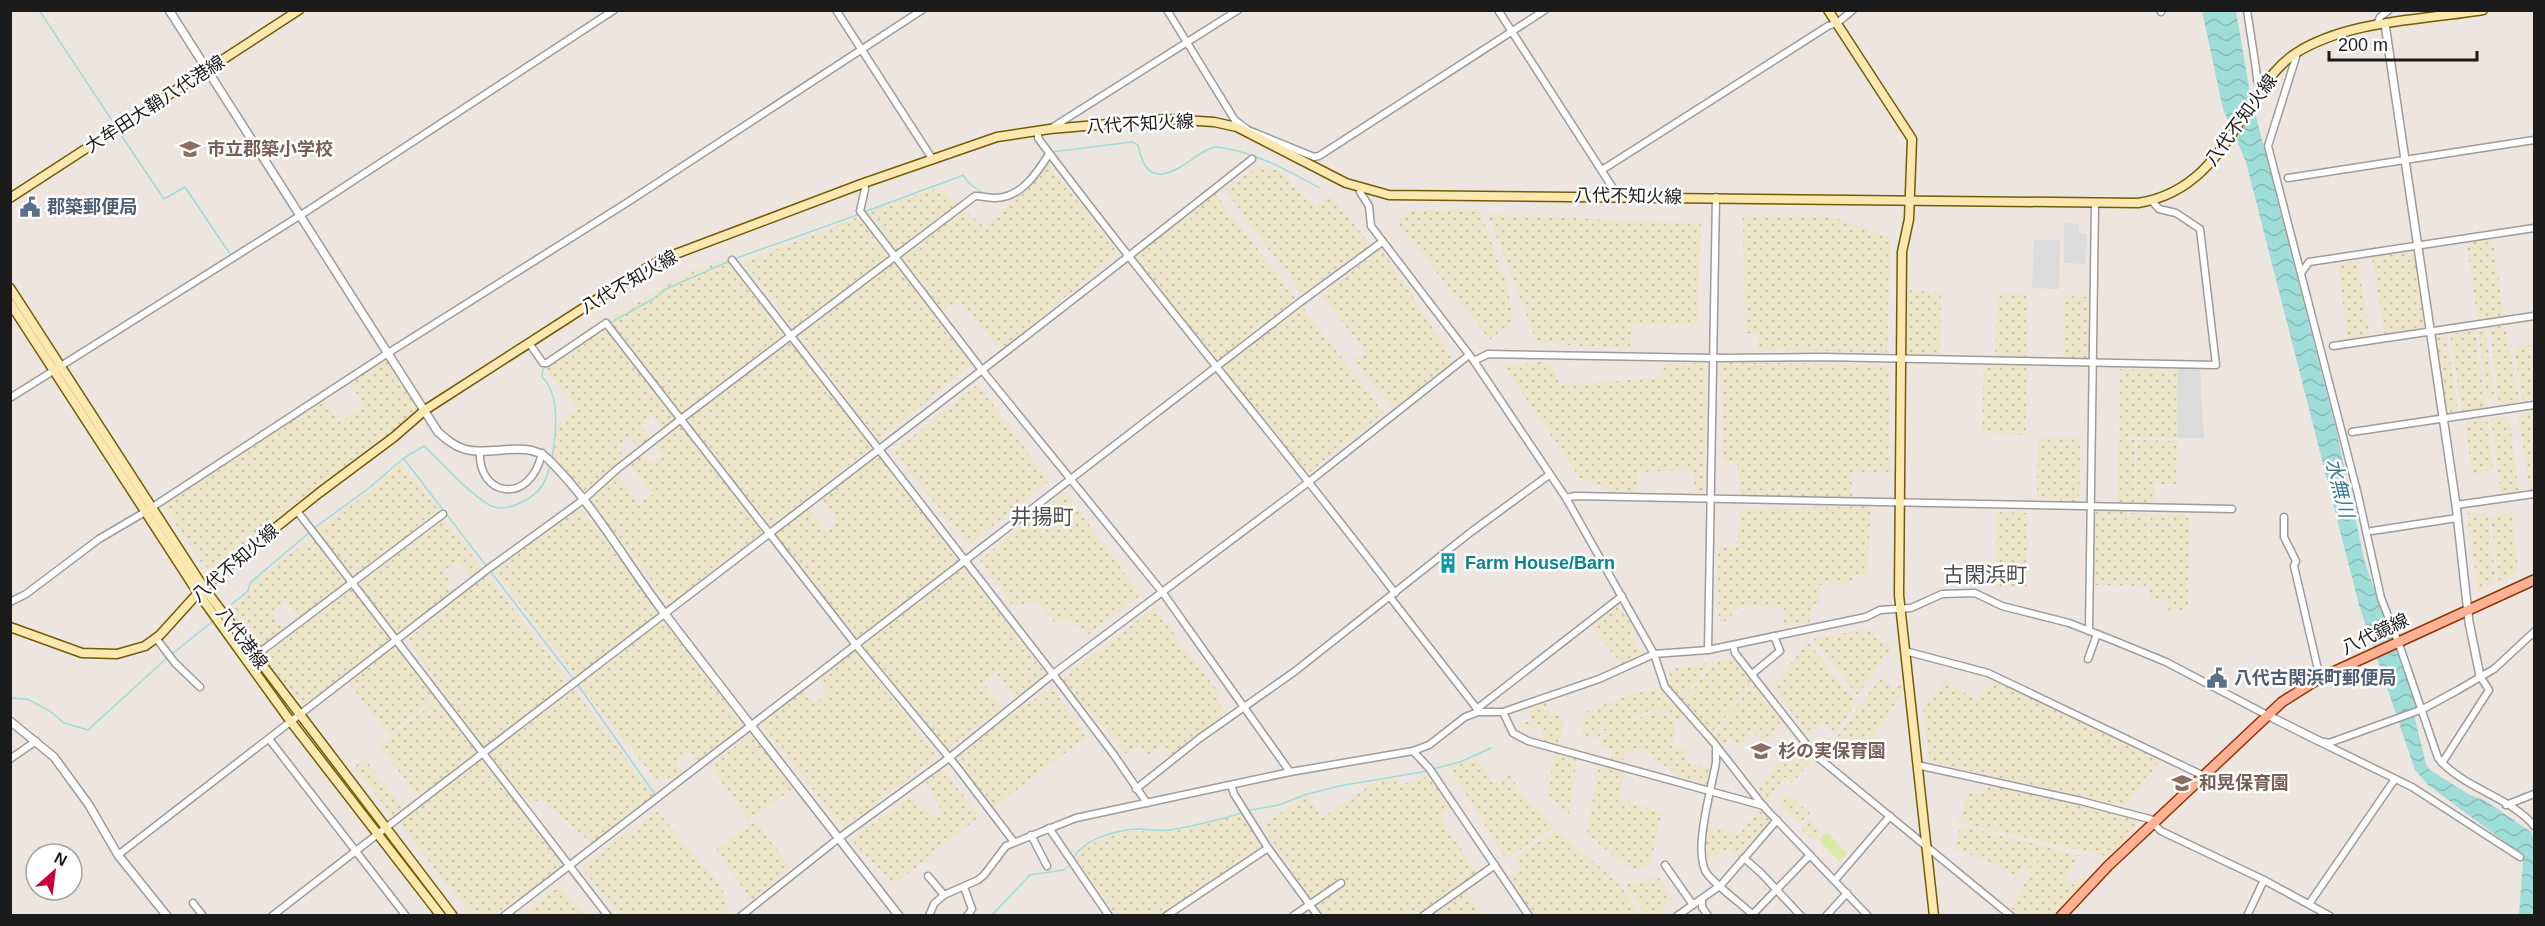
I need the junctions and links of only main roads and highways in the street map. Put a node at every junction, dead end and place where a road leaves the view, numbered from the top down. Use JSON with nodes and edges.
{"nodes":[{"id":1,"x":299,"y":10,"type":"edge"},
{"id":2,"x":1828,"y":10,"type":"edge"},
{"id":3,"x":2483,"y":10,"type":"edge"},
{"id":4,"x":10,"y":198,"type":"edge"},
{"id":5,"x":1909,"y":201,"type":"junction"},
{"id":6,"x":10,"y":288,"type":"edge"},
{"id":7,"x":10,"y":303,"type":"edge"},
{"id":8,"x":57,"y":368,"type":"junction"},
{"id":9,"x":2535,"y":580,"type":"edge"},
{"id":10,"x":201,"y":591,"type":"junction"},
{"id":11,"x":10,"y":627,"type":"edge"},
{"id":12,"x":381,"y":830,"type":"junction"},
{"id":13,"x":441,"y":915,"type":"edge"},
{"id":14,"x":453,"y":915,"type":"edge"},
{"id":15,"x":1934,"y":915,"type":"edge"},
{"id":16,"x":2061,"y":915,"type":"edge"}],
"edges":[{"from":1,"to":4,"type":"main road","name":"大牟田大鞘八代港線"},
{"from":2,"to":5,"type":"main road"},
{"from":3,"to":5,"type":"main road","name":"八代不知火線"},
{"from":5,"to":10,"type":"main road","name":"八代不知火線"},
{"from":5,"to":15,"type":"main road"},
{"from":6,"to":8,"type":"main road","name":"八代港線"},
{"from":7,"to":8,"type":"main road","name":"八代港線"},
{"from":8,"to":10,"type":"main road","name":"八代港線"},
{"from":9,"to":16,"type":"main road","name":"八代鏡線"},
{"from":10,"to":11,"type":"main road","name":"八代不知火線"},
{"from":10,"to":12,"type":"main road","name":"八代港線"},
{"from":10,"to":12,"type":"main road","name":"八代港線"},
{"from":12,"to":13,"type":"main road","name":"八代港線"},
{"from":12,"to":14,"type":"main road","name":"八代港線"}]}
